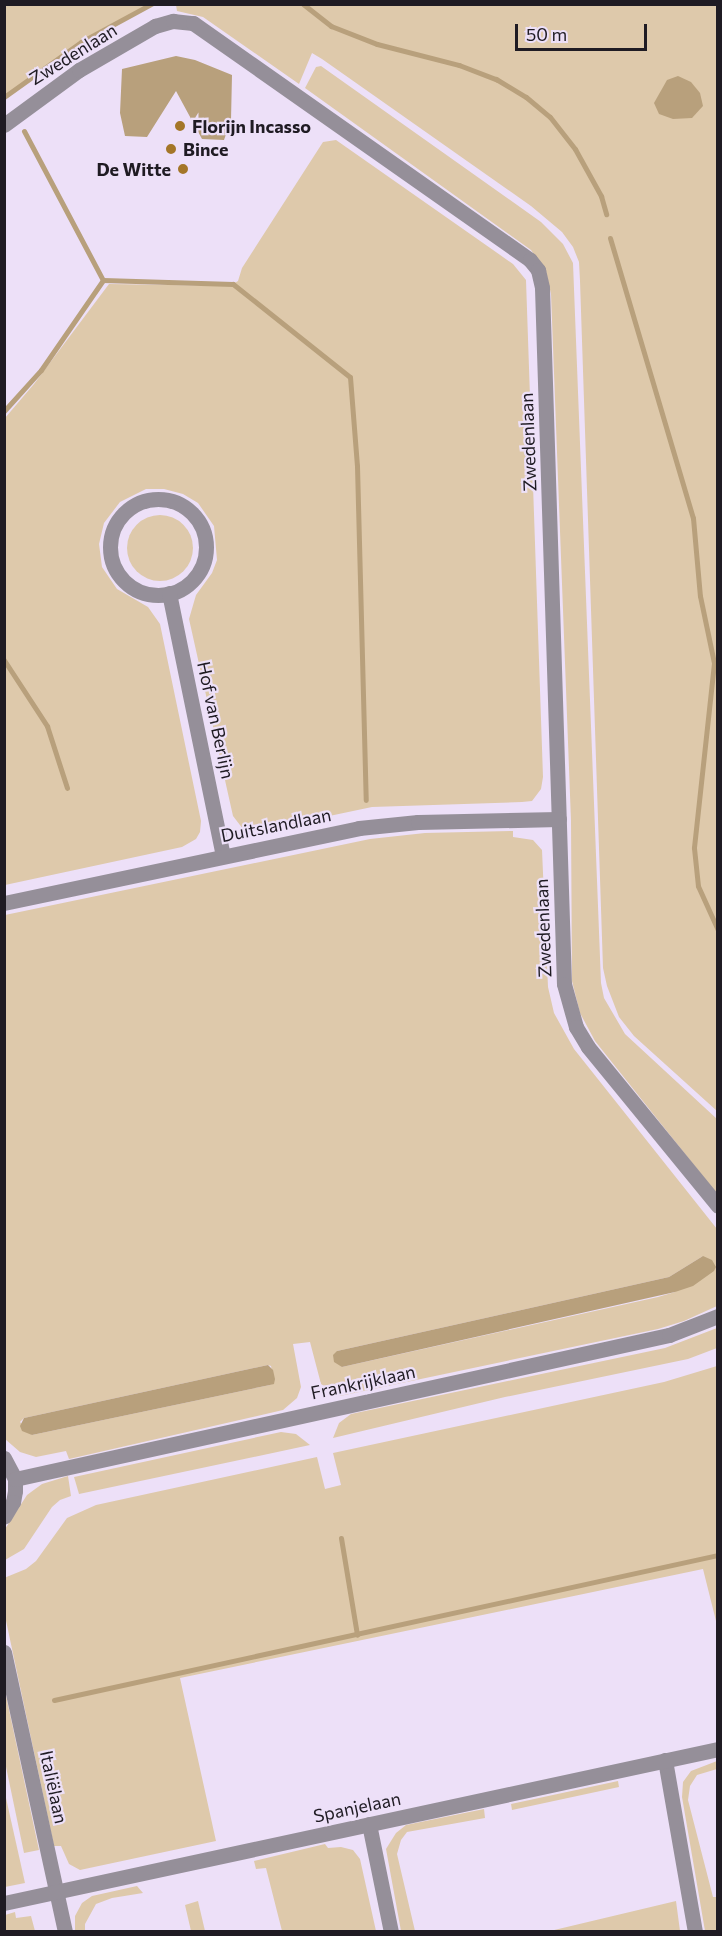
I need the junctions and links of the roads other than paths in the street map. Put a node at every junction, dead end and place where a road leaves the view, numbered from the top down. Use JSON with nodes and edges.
{"nodes":[{"id":1,"x":4,"y":124,"type":"edge"},
{"id":2,"x":169,"y":593,"type":"junction"},
{"id":3,"x":559,"y":819,"type":"junction"},
{"id":4,"x":224,"y":855,"type":"junction"},
{"id":5,"x":4,"y":903,"type":"edge"},
{"id":6,"x":717,"y":1206,"type":"edge"},
{"id":7,"x":717,"y":1316,"type":"edge"},
{"id":8,"x":4,"y":1458,"type":"edge"},
{"id":9,"x":15,"y":1479,"type":"junction"},
{"id":10,"x":4,"y":1517,"type":"edge"},
{"id":11,"x":4,"y":1652,"type":"edge"},
{"id":12,"x":717,"y":1749,"type":"edge"},
{"id":13,"x":664,"y":1760,"type":"junction"},
{"id":14,"x":369,"y":1824,"type":"junction"},
{"id":15,"x":56,"y":1891,"type":"junction"},
{"id":16,"x":4,"y":1903,"type":"edge"},
{"id":17,"x":65,"y":1932,"type":"edge"},
{"id":18,"x":391,"y":1932,"type":"edge"},
{"id":19,"x":695,"y":1932,"type":"edge"}],
"edges":[{"from":1,"to":3,"type":"street","name":"Zwedenlaan"},
{"from":2,"to":2,"type":"street"},
{"from":2,"to":4,"type":"street","name":"Hof van Berlijn"},
{"from":3,"to":4,"type":"street","name":"Duitslandlaan"},
{"from":3,"to":6,"type":"street","name":"Zwedenlaan"},
{"from":4,"to":5,"type":"street","name":"Duitslandlaan"},
{"from":7,"to":9,"type":"street","name":"Frankrijklaan"},
{"from":8,"to":9,"type":"street"},
{"from":9,"to":10,"type":"street"},
{"from":11,"to":15,"type":"street","name":"Italiëlaan"},
{"from":12,"to":13,"type":"street","name":"Spanjelaan"},
{"from":13,"to":14,"type":"street","name":"Spanjelaan"},
{"from":13,"to":19,"type":"street"},
{"from":14,"to":15,"type":"street","name":"Spanjelaan"},
{"from":14,"to":18,"type":"street"},
{"from":15,"to":16,"type":"street","name":"Spanjelaan"},
{"from":15,"to":17,"type":"street","name":"Italiëlaan"}]}
